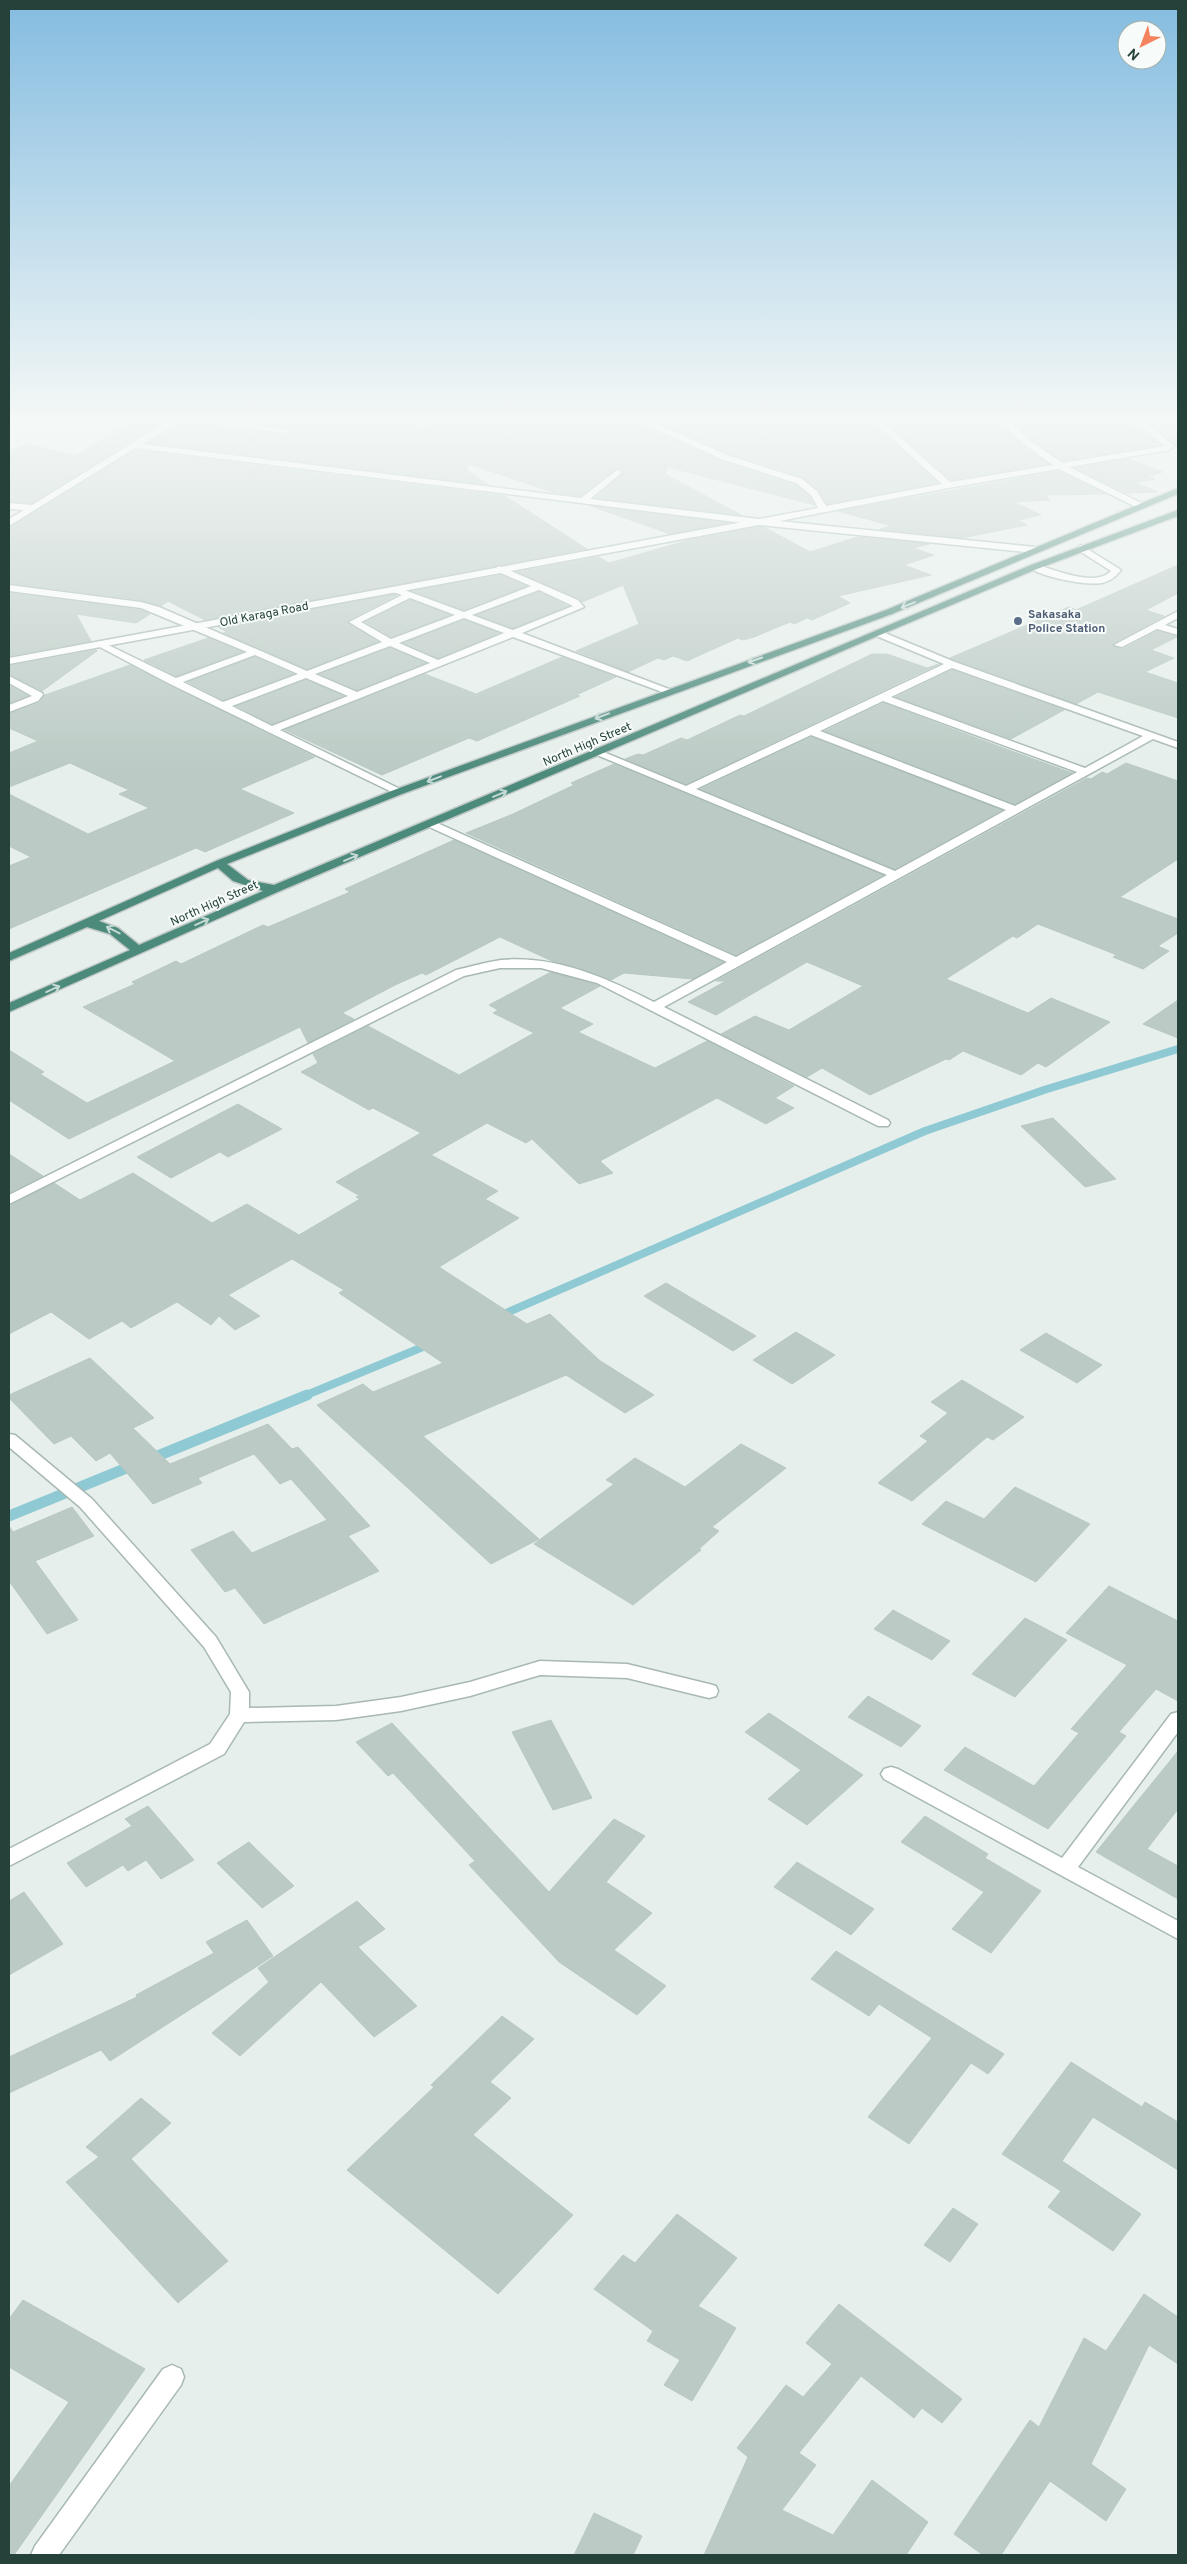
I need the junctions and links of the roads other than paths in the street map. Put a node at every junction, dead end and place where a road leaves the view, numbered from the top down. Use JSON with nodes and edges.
{"nodes":[{"id":1,"x":689,"y":535,"type":"edge"},
{"id":2,"x":884,"y":535,"type":"edge"},
{"id":3,"x":1072,"y":535,"type":"edge"},
{"id":4,"x":1119,"y":535,"type":"edge"},
{"id":5,"x":1082,"y":548,"type":"junction"},
{"id":6,"x":1035,"y":550,"type":"junction"},
{"id":7,"x":1034,"y":566,"type":"junction"},
{"id":8,"x":499,"y":569,"type":"junction"},
{"id":9,"x":541,"y":586,"type":"junction"},
{"id":10,"x":9,"y":588,"type":"edge"},
{"id":11,"x":396,"y":590,"type":"junction"},
{"id":12,"x":410,"y":595,"type":"junction"},
{"id":13,"x":466,"y":614,"type":"junction"},
{"id":14,"x":1178,"y":614,"type":"edge"},
{"id":15,"x":1156,"y":625,"type":"junction"},
{"id":16,"x":196,"y":627,"type":"junction"},
{"id":17,"x":1178,"y":632,"type":"edge"},
{"id":18,"x":517,"y":633,"type":"junction"},
{"id":19,"x":877,"y":633,"type":"junction"},
{"id":20,"x":391,"y":643,"type":"junction"},
{"id":21,"x":99,"y":644,"type":"junction"},
{"id":22,"x":1119,"y":645,"type":"dead end"},
{"id":23,"x":255,"y":652,"type":"junction"},
{"id":24,"x":9,"y":661,"type":"edge"},
{"id":25,"x":440,"y":664,"type":"junction"},
{"id":26,"x":952,"y":664,"type":"junction"},
{"id":27,"x":306,"y":675,"type":"junction"},
{"id":28,"x":9,"y":679,"type":"edge"},
{"id":29,"x":174,"y":682,"type":"junction"},
{"id":30,"x":669,"y":690,"type":"junction"},
{"id":31,"x":357,"y":696,"type":"junction"},
{"id":32,"x":882,"y":697,"type":"junction"},
{"id":33,"x":224,"y":705,"type":"junction"},
{"id":34,"x":9,"y":709,"type":"edge"},
{"id":35,"x":273,"y":729,"type":"junction"},
{"id":36,"x":811,"y":731,"type":"junction"},
{"id":37,"x":1151,"y":736,"type":"junction"},
{"id":38,"x":1178,"y":745,"type":"edge"},
{"id":39,"x":597,"y":753,"type":"junction"},
{"id":40,"x":1084,"y":771,"type":"junction"},
{"id":41,"x":686,"y":790,"type":"junction"},
{"id":42,"x":398,"y":792,"type":"junction"},
{"id":43,"x":1014,"y":810,"type":"junction"},
{"id":44,"x":430,"y":824,"type":"junction"},
{"id":45,"x":220,"y":863,"type":"junction"},
{"id":46,"x":896,"y":875,"type":"junction"},
{"id":47,"x":276,"y":889,"type":"junction"},
{"id":48,"x":81,"y":923,"type":"junction"},
{"id":49,"x":138,"y":951,"type":"junction"},
{"id":50,"x":9,"y":957,"type":"edge"},
{"id":51,"x":735,"y":961,"type":"junction"},
{"id":52,"x":654,"y":1007,"type":"junction"},
{"id":53,"x":9,"y":1008,"type":"edge"},
{"id":54,"x":883,"y":1123,"type":"dead end"},
{"id":55,"x":9,"y":1200,"type":"edge"},
{"id":56,"x":9,"y":1439,"type":"edge"},
{"id":57,"x":709,"y":1691,"type":"dead end"},
{"id":58,"x":239,"y":1715,"type":"junction"},
{"id":59,"x":1178,"y":1719,"type":"edge"},
{"id":60,"x":891,"y":1774,"type":"dead end"},
{"id":61,"x":9,"y":1858,"type":"edge"},
{"id":62,"x":1065,"y":1869,"type":"junction"},
{"id":63,"x":1178,"y":1931,"type":"edge"},
{"id":64,"x":172,"y":2377,"type":"dead end"},
{"id":65,"x":44,"y":2555,"type":"edge"}],
"edges":[{"from":1,"to":8,"type":"street","name":"Old Karaga Road"},
{"from":2,"to":6,"type":"street"},
{"from":3,"to":6,"type":"highway","name":"North High Street"},
{"from":4,"to":5,"type":"highway","name":"North High Street"},
{"from":5,"to":7,"type":"highway","name":"North High Street"},
{"from":5,"to":7,"type":"street"},
{"from":6,"to":30,"type":"highway","name":"North High Street","one_way":true},
{"from":7,"to":19,"type":"highway","name":"North High Street"},
{"from":8,"to":9,"type":"street"},
{"from":8,"to":11,"type":"street","name":"Old Karaga Road"},
{"from":9,"to":13,"type":"street"},
{"from":9,"to":18,"type":"street"},
{"from":10,"to":16,"type":"street"},
{"from":11,"to":12,"type":"street"},
{"from":11,"to":16,"type":"street","name":"Old Karaga Road"},
{"from":12,"to":13,"type":"street"},
{"from":12,"to":20,"type":"street"},
{"from":13,"to":18,"type":"street"},
{"from":13,"to":20,"type":"street"},
{"from":14,"to":15,"type":"street"},
{"from":15,"to":17,"type":"street"},
{"from":15,"to":22,"type":"street"},
{"from":16,"to":21,"type":"street","name":"Old Karaga Road"},
{"from":16,"to":23,"type":"street"},
{"from":18,"to":25,"type":"street"},
{"from":18,"to":30,"type":"street"},
{"from":19,"to":26,"type":"street"},
{"from":19,"to":39,"type":"highway","name":"North High Street"},
{"from":20,"to":25,"type":"street"},
{"from":20,"to":27,"type":"street"},
{"from":21,"to":24,"type":"street","name":"Old Karaga Road"},
{"from":21,"to":29,"type":"street"},
{"from":23,"to":27,"type":"street"},
{"from":23,"to":29,"type":"street"},
{"from":25,"to":31,"type":"street"},
{"from":26,"to":32,"type":"street"},
{"from":26,"to":37,"type":"street"},
{"from":27,"to":31,"type":"street"},
{"from":27,"to":33,"type":"street"},
{"from":28,"to":34,"type":"street"},
{"from":29,"to":33,"type":"street"},
{"from":30,"to":42,"type":"highway","name":"North High Street","one_way":true},
{"from":31,"to":35,"type":"street"},
{"from":32,"to":36,"type":"street"},
{"from":32,"to":40,"type":"street"},
{"from":33,"to":35,"type":"street"},
{"from":35,"to":42,"type":"street"},
{"from":36,"to":41,"type":"street"},
{"from":36,"to":43,"type":"street"},
{"from":37,"to":38,"type":"street"},
{"from":37,"to":40,"type":"street"},
{"from":39,"to":41,"type":"street"},
{"from":44,"to":39,"type":"highway","name":"North High Street","one_way":true},
{"from":40,"to":43,"type":"street"},
{"from":41,"to":46,"type":"street"},
{"from":42,"to":45,"type":"highway","name":"North High Street"},
{"from":43,"to":46,"type":"street"},
{"from":47,"to":44,"type":"highway","name":"North High Street","one_way":true},
{"from":44,"to":51,"type":"street"},
{"from":45,"to":47,"type":"highway"},
{"from":45,"to":48,"type":"highway","name":"North High Street"},
{"from":46,"to":51,"type":"street"},
{"from":49,"to":47,"type":"highway","name":"North High Street","one_way":true},
{"from":49,"to":48,"type":"highway","one_way":true},
{"from":48,"to":50,"type":"highway","name":"North High Street"},
{"from":53,"to":49,"type":"highway","name":"North High Street","one_way":true},
{"from":51,"to":52,"type":"street"},
{"from":52,"to":54,"type":"street"},
{"from":52,"to":55,"type":"street"},
{"from":56,"to":58,"type":"street"},
{"from":57,"to":58,"type":"street"},
{"from":58,"to":61,"type":"street"},
{"from":59,"to":62,"type":"street"},
{"from":60,"to":62,"type":"street"},
{"from":62,"to":63,"type":"street"},
{"from":64,"to":65,"type":"street"}]}
